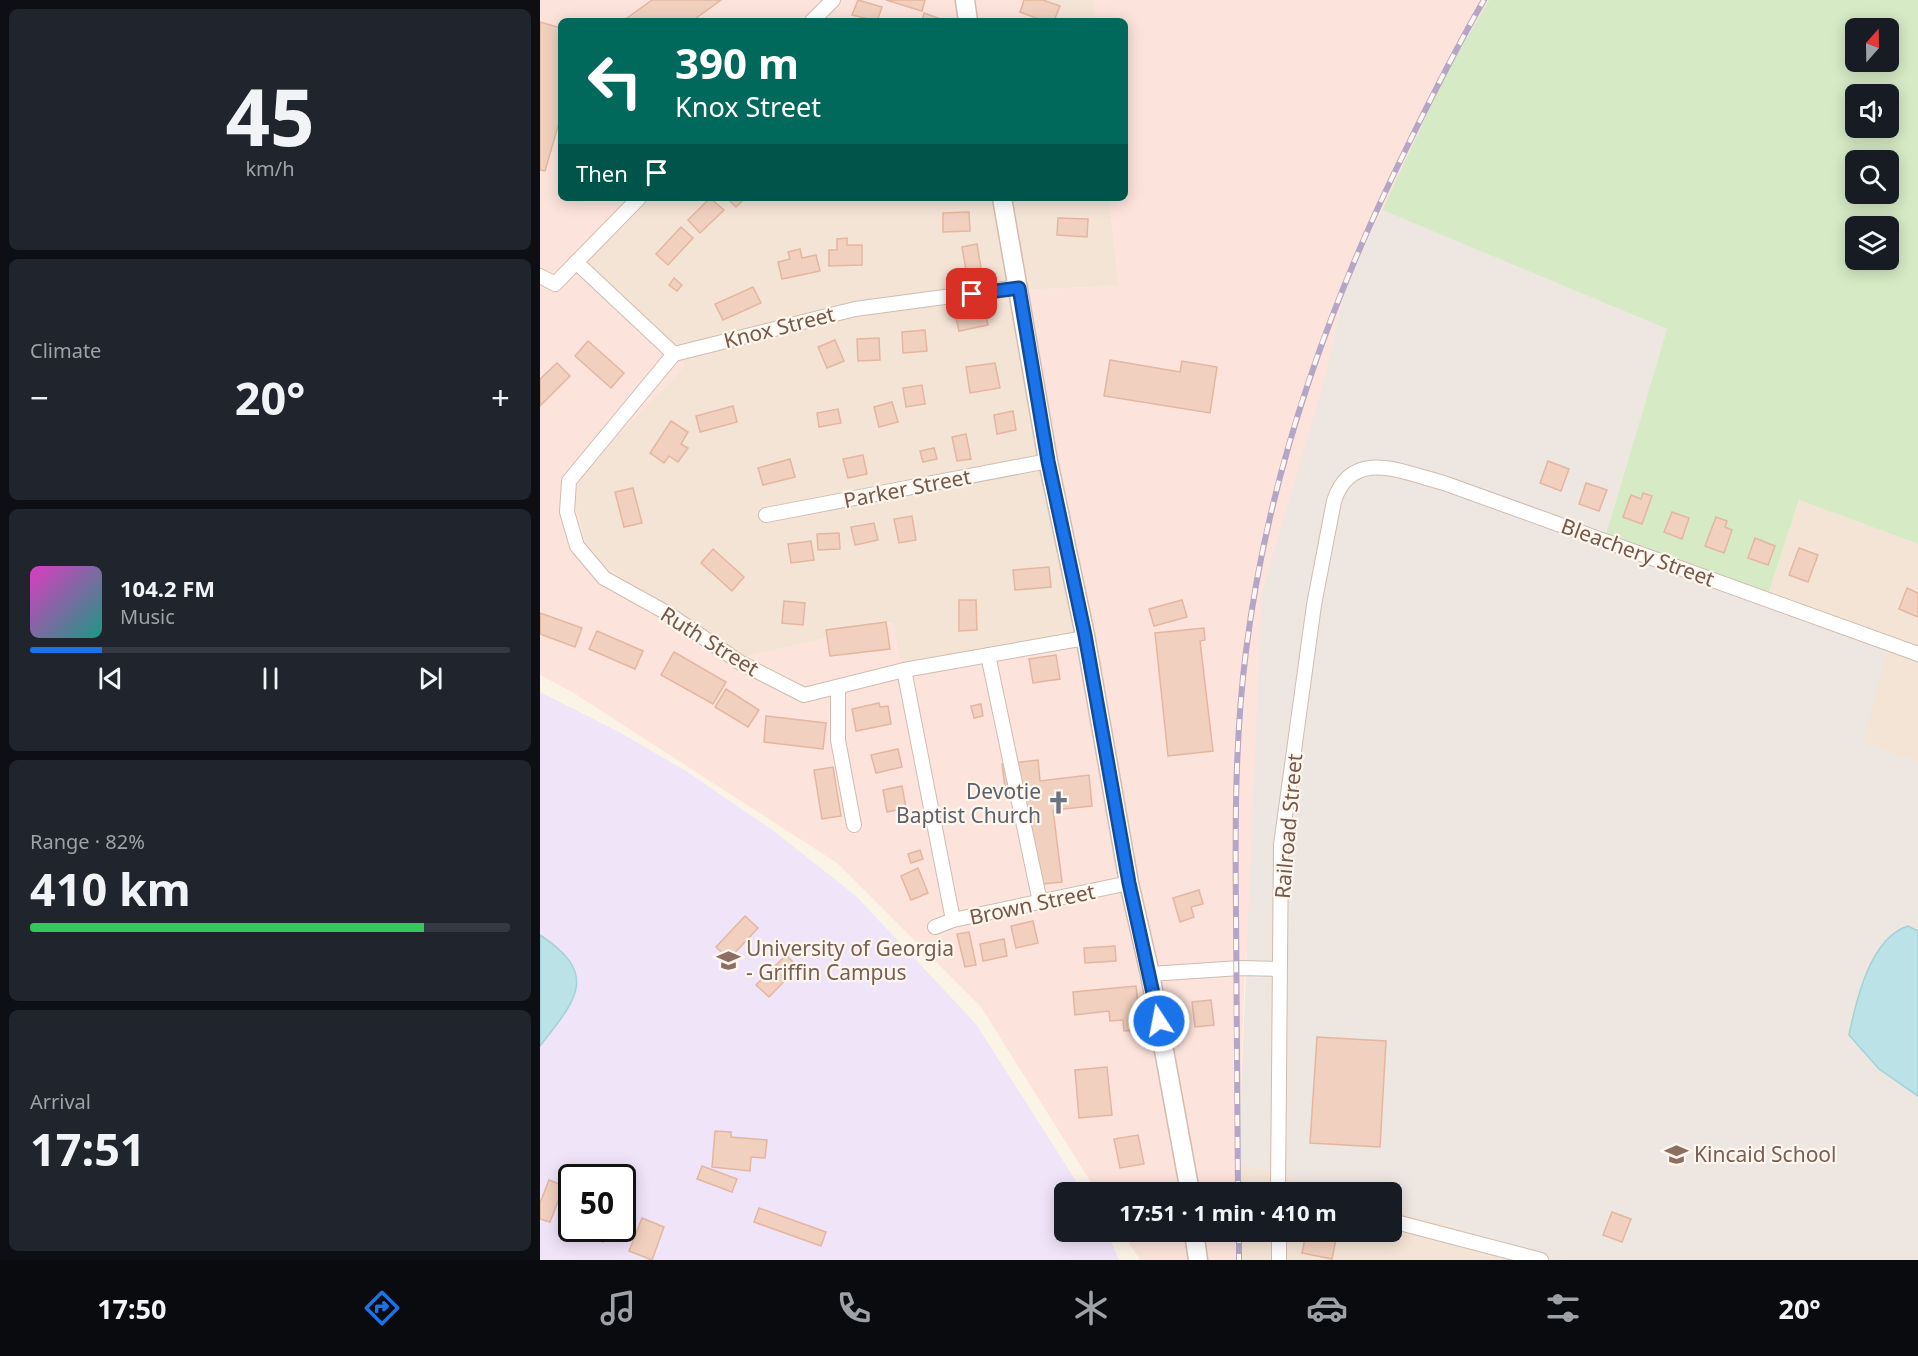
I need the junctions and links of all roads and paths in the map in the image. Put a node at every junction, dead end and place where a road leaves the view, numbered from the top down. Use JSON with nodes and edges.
{"nodes":[{"id":1,"x":964,"y":0,"type":"edge"},
{"id":2,"x":830,"y":1,"type":"edge"},
{"id":3,"x":815,"y":18,"type":"edge"},
{"id":4,"x":967,"y":18,"type":"edge"},
{"id":5,"x":636,"y":201,"type":"edge"},
{"id":6,"x":1003,"y":201,"type":"edge"},
{"id":7,"x":576,"y":262,"type":"junction"},
{"id":8,"x":540,"y":276,"type":"edge"},
{"id":9,"x":1019,"y":288,"type":"junction"},
{"id":10,"x":674,"y":354,"type":"junction"},
{"id":11,"x":1048,"y":461,"type":"junction"},
{"id":12,"x":1355,"y":472,"type":"joint"},
{"id":13,"x":766,"y":515,"type":"dead end"},
{"id":14,"x":1085,"y":638,"type":"junction"},
{"id":15,"x":1918,"y":654,"type":"edge"},
{"id":16,"x":988,"y":655,"type":"junction"},
{"id":17,"x":904,"y":670,"type":"junction"},
{"id":18,"x":838,"y":688,"type":"junction"},
{"id":19,"x":854,"y":825,"type":"dead end"},
{"id":20,"x":1129,"y":883,"type":"junction"},
{"id":21,"x":1040,"y":902,"type":"junction"},
{"id":22,"x":953,"y":920,"type":"junction"},
{"id":23,"x":935,"y":927,"type":"dead end"},
{"id":24,"x":1279,"y":969,"type":"junction"},
{"id":25,"x":1150,"y":974,"type":"junction"},
{"id":26,"x":1188,"y":1182,"type":"edge"},
{"id":27,"x":1280,"y":1182,"type":"edge"},
{"id":28,"x":1402,"y":1224,"type":"edge"},
{"id":29,"x":1195,"y":1242,"type":"edge"},
{"id":30,"x":1279,"y":1242,"type":"edge"},
{"id":31,"x":1198,"y":1260,"type":"edge"},
{"id":32,"x":1279,"y":1260,"type":"edge"},
{"id":33,"x":1541,"y":1260,"type":"edge"}],
"edges":[{"from":1,"to":4,"type":"main road"},
{"from":2,"to":3,"type":"street"},
{"from":5,"to":7,"type":"street"},
{"from":6,"to":9,"type":"main road"},
{"from":7,"to":8,"type":"street"},
{"from":7,"to":10,"type":"street"},
{"from":9,"to":10,"type":"street","name":"Knox Street"},
{"from":9,"to":11,"type":"main road"},
{"from":10,"to":18,"type":"street","name":"Ruth Street"},
{"from":11,"to":13,"type":"street","name":"Parker Street"},
{"from":11,"to":14,"type":"main road"},
{"from":12,"to":15,"type":"street","name":"Bleachery Street"},
{"from":12,"to":24,"type":"street","name":"Railroad Street"},
{"from":14,"to":16,"type":"street","name":"Ruth Street"},
{"from":14,"to":20,"type":"main road"},
{"from":16,"to":17,"type":"street","name":"Ruth Street"},
{"from":16,"to":21,"type":"street"},
{"from":17,"to":18,"type":"street","name":"Ruth Street"},
{"from":17,"to":22,"type":"street"},
{"from":18,"to":19,"type":"street"},
{"from":20,"to":21,"type":"street","name":"Brown Street"},
{"from":20,"to":25,"type":"main road"},
{"from":21,"to":22,"type":"street","name":"Brown Street"},
{"from":22,"to":23,"type":"street","name":"Brown Street"},
{"from":24,"to":25,"type":"street"},
{"from":24,"to":27,"type":"street","name":"Railroad Street"},
{"from":25,"to":26,"type":"main road"},
{"from":28,"to":33,"type":"street"},
{"from":29,"to":31,"type":"main road"},
{"from":30,"to":32,"type":"street"}]}
